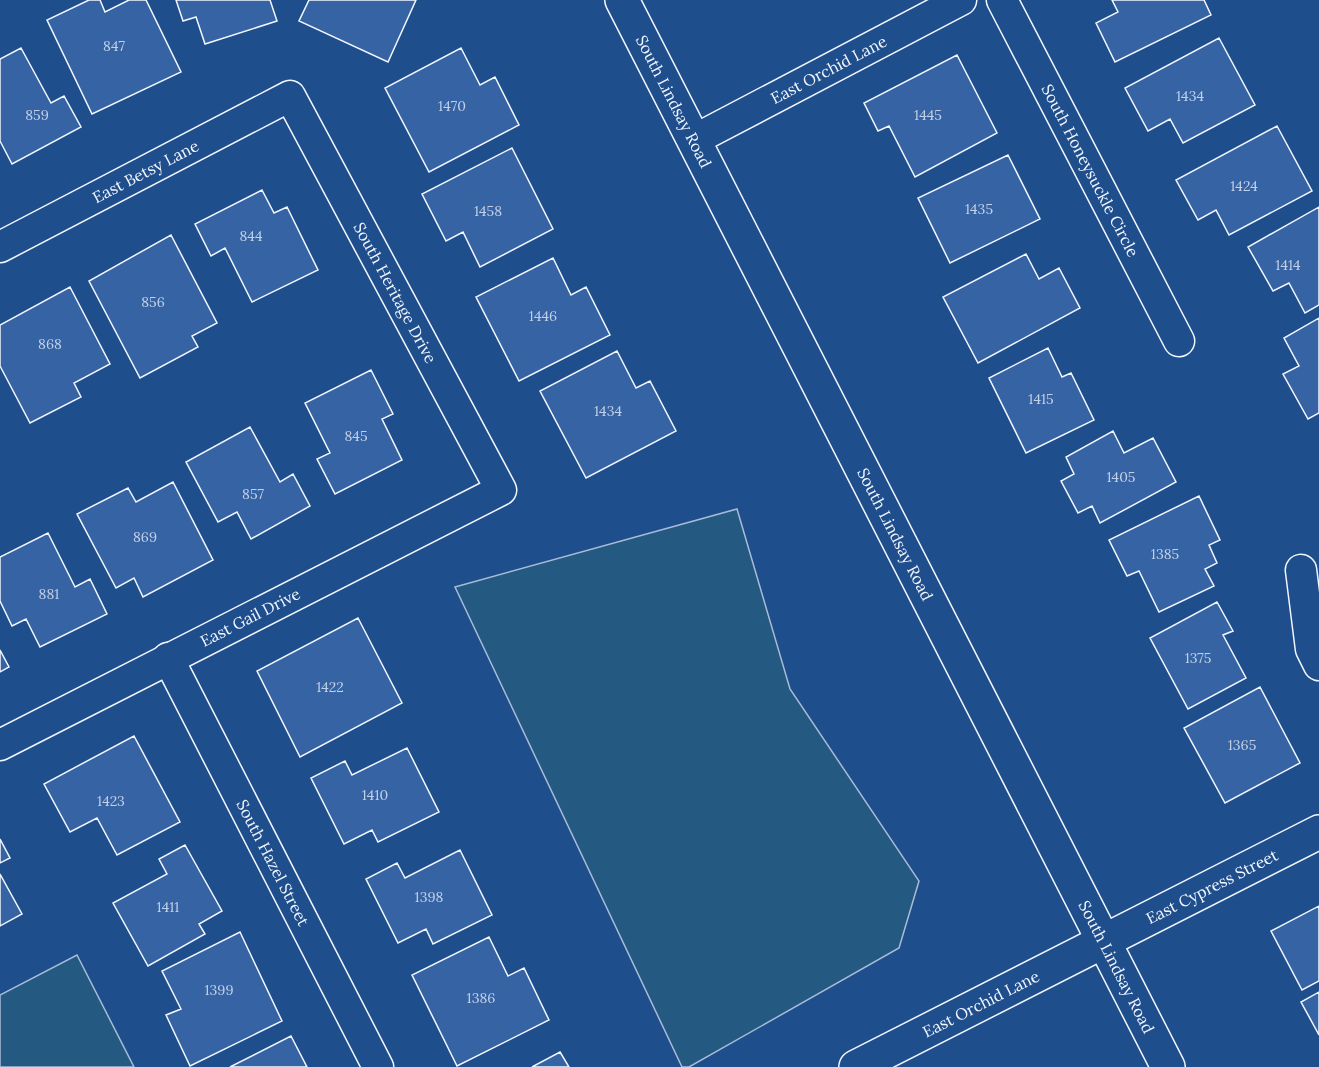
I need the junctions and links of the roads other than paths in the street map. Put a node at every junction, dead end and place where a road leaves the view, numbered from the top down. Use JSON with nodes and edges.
{"nodes":[{"id":1,"x":622,"y":0,"type":"edge"},
{"id":2,"x":962,"y":0,"type":"edge"},
{"id":3,"x":1002,"y":0,"type":"edge"},
{"id":4,"x":290,"y":96,"type":"joint"},
{"id":5,"x":694,"y":140,"type":"junction"},
{"id":6,"x":0,"y":247,"type":"edge"},
{"id":7,"x":1179,"y":341,"type":"dead end"},
{"id":8,"x":501,"y":490,"type":"joint"},
{"id":9,"x":1301,"y":570,"type":"dead end"},
{"id":10,"x":168,"y":658,"type":"junction"},
{"id":11,"x":1319,"y":665,"type":"edge"},
{"id":12,"x":0,"y":745,"type":"edge"},
{"id":13,"x":1319,"y":832,"type":"edge"},
{"id":14,"x":1104,"y":942,"type":"junction"},
{"id":15,"x":378,"y":1067,"type":"edge"},
{"id":16,"x":856,"y":1067,"type":"edge"},
{"id":17,"x":1168,"y":1067,"type":"edge"}],
"edges":[{"from":1,"to":5,"type":"main road","name":"South Lindsay Road"},
{"from":2,"to":5,"type":"street","name":"East Orchid Lane"},
{"from":3,"to":7,"type":"street","name":"South Honeysuckle Circle"},
{"from":4,"to":6,"type":"street","name":"East Betsy Lane"},
{"from":4,"to":8,"type":"street","name":"South Heritage Drive"},
{"from":5,"to":14,"type":"main road","name":"South Lindsay Road"},
{"from":8,"to":10,"type":"street","name":"East Gail Drive"},
{"from":9,"to":11,"type":"street"},
{"from":10,"to":12,"type":"street","name":"East Gail Drive"},
{"from":10,"to":15,"type":"street","name":"South Hazel Street"},
{"from":13,"to":14,"type":"main road","name":"East Cypress Street"},
{"from":14,"to":16,"type":"main road","name":"East Orchid Lane"},
{"from":14,"to":17,"type":"main road","name":"South Lindsay Road"}]}
